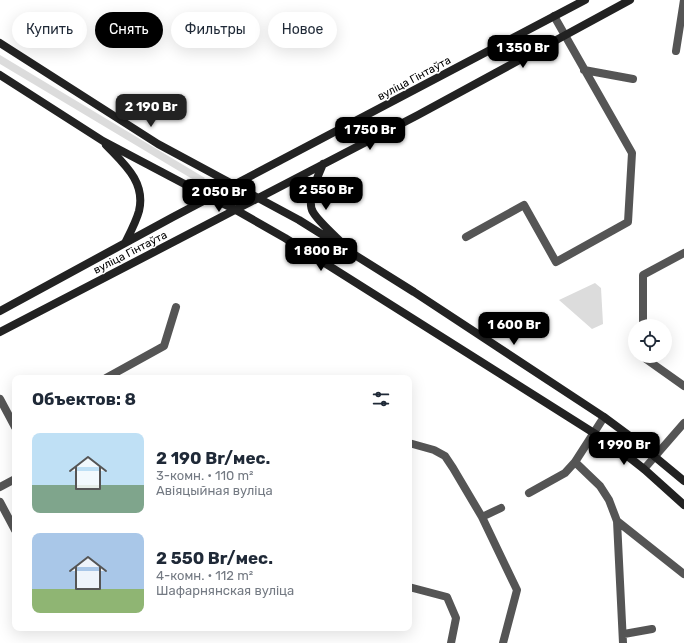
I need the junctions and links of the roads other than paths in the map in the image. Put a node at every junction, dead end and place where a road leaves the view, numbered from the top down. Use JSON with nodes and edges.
{"nodes":[{"id":1,"x":585,"y":0,"type":"edge"},
{"id":2,"x":630,"y":0,"type":"edge"},
{"id":3,"x":684,"y":0,"type":"edge"},
{"id":4,"x":554,"y":16,"type":"junction"},
{"id":5,"x":564,"y":35,"type":"junction"},
{"id":6,"x":0,"y":43,"type":"edge"},
{"id":7,"x":676,"y":50,"type":"dead end"},
{"id":8,"x":584,"y":70,"type":"junction"},
{"id":9,"x":0,"y":75,"type":"edge"},
{"id":10,"x":633,"y":79,"type":"dead end"},
{"id":11,"x":103,"y":141,"type":"junction"},
{"id":12,"x":322,"y":164,"type":"junction"},
{"id":13,"x":234,"y":186,"type":"junction"},
{"id":14,"x":211,"y":198,"type":"junction"},
{"id":15,"x":258,"y":199,"type":"junction"},
{"id":16,"x":236,"y":210,"type":"junction"},
{"id":17,"x":466,"y":237,"type":"dead end"},
{"id":18,"x":125,"y":243,"type":"junction"},
{"id":19,"x":350,"y":252,"type":"junction"},
{"id":20,"x":684,"y":253,"type":"edge"},
{"id":21,"x":176,"y":307,"type":"dead end"},
{"id":22,"x":0,"y":311,"type":"edge"},
{"id":23,"x":643,"y":319,"type":"edge"},
{"id":24,"x":0,"y":332,"type":"edge"},
{"id":25,"x":652,"y":363,"type":"edge"},
{"id":26,"x":111,"y":375,"type":"edge"},
{"id":27,"x":684,"y":386,"type":"edge"},
{"id":28,"x":0,"y":399,"type":"edge"},
{"id":29,"x":604,"y":417,"type":"junction"},
{"id":30,"x":12,"y":421,"type":"edge"},
{"id":31,"x":684,"y":423,"type":"edge"},
{"id":32,"x":594,"y":432,"type":"junction"},
{"id":33,"x":412,"y":444,"type":"edge"},
{"id":34,"x":654,"y":457,"type":"junction"},
{"id":35,"x":575,"y":462,"type":"junction"},
{"id":36,"x":644,"y":469,"type":"junction"},
{"id":37,"x":12,"y":481,"type":"edge"},
{"id":38,"x":684,"y":481,"type":"edge"},
{"id":39,"x":0,"y":487,"type":"edge"},
{"id":40,"x":528,"y":493,"type":"dead end"},
{"id":41,"x":0,"y":502,"type":"edge"},
{"id":42,"x":684,"y":505,"type":"edge"},
{"id":43,"x":501,"y":508,"type":"dead end"},
{"id":44,"x":482,"y":517,"type":"junction"},
{"id":45,"x":617,"y":521,"type":"junction"},
{"id":46,"x":12,"y":524,"type":"edge"},
{"id":47,"x":684,"y":574,"type":"edge"},
{"id":48,"x":412,"y":588,"type":"edge"},
{"id":49,"x":652,"y":629,"type":"dead end"},
{"id":50,"x":624,"y":634,"type":"junction"},
{"id":51,"x":450,"y":643,"type":"edge"},
{"id":52,"x":503,"y":643,"type":"edge"},
{"id":53,"x":623,"y":643,"type":"edge"}],
"edges":[{"from":1,"to":4,"type":"main road","name":"вуліца Гінтаўта"},
{"from":2,"to":5,"type":"main road","name":"вуліца Гінтаўта"},
{"from":3,"to":7,"type":"lane"},
{"from":4,"to":5,"type":"lane"},
{"from":4,"to":13,"type":"main road","name":"вуліца Гінтаўта"},
{"from":5,"to":8,"type":"lane"},
{"from":5,"to":12,"type":"main road","name":"вуліца Гінтаўта"},
{"from":6,"to":13,"type":"main road"},
{"from":8,"to":10,"type":"lane"},
{"from":8,"to":17,"type":"lane"},
{"from":9,"to":11,"type":"main road"},
{"from":11,"to":14,"type":"main road"},
{"from":11,"to":18,"type":"main road"},
{"from":12,"to":15,"type":"main road","name":"вуліца Гінтаўта"},
{"from":12,"to":19,"type":"main road"},
{"from":13,"to":14,"type":"main road","name":"вуліца Гінтаўта"},
{"from":13,"to":15,"type":"main road"},
{"from":14,"to":16,"type":"main road"},
{"from":14,"to":18,"type":"main road","name":"вуліца Гінтаўта"},
{"from":15,"to":16,"type":"main road","name":"вуліца Гінтаўта"},
{"from":15,"to":19,"type":"main road"},
{"from":16,"to":24,"type":"main road","name":"вуліца Гінтаўта"},
{"from":16,"to":32,"type":"main road"},
{"from":18,"to":22,"type":"main road","name":"вуліца Гінтаўта"},
{"from":19,"to":29,"type":"main road"},
{"from":20,"to":23,"type":"lane"},
{"from":21,"to":26,"type":"lane"},
{"from":25,"to":27,"type":"lane"},
{"from":28,"to":30,"type":"lane"},
{"from":29,"to":32,"type":"lane"},
{"from":29,"to":34,"type":"main road"},
{"from":31,"to":34,"type":"lane"},
{"from":32,"to":35,"type":"lane"},
{"from":32,"to":36,"type":"main road"},
{"from":33,"to":44,"type":"lane"},
{"from":34,"to":36,"type":"lane"},
{"from":34,"to":38,"type":"main road"},
{"from":35,"to":40,"type":"lane"},
{"from":35,"to":45,"type":"lane"},
{"from":36,"to":42,"type":"main road"},
{"from":37,"to":39,"type":"lane"},
{"from":41,"to":46,"type":"lane"},
{"from":43,"to":44,"type":"lane"},
{"from":44,"to":52,"type":"lane"},
{"from":45,"to":47,"type":"lane"},
{"from":45,"to":50,"type":"lane"},
{"from":48,"to":51,"type":"lane"},
{"from":49,"to":50,"type":"lane"},
{"from":50,"to":53,"type":"lane"}]}
